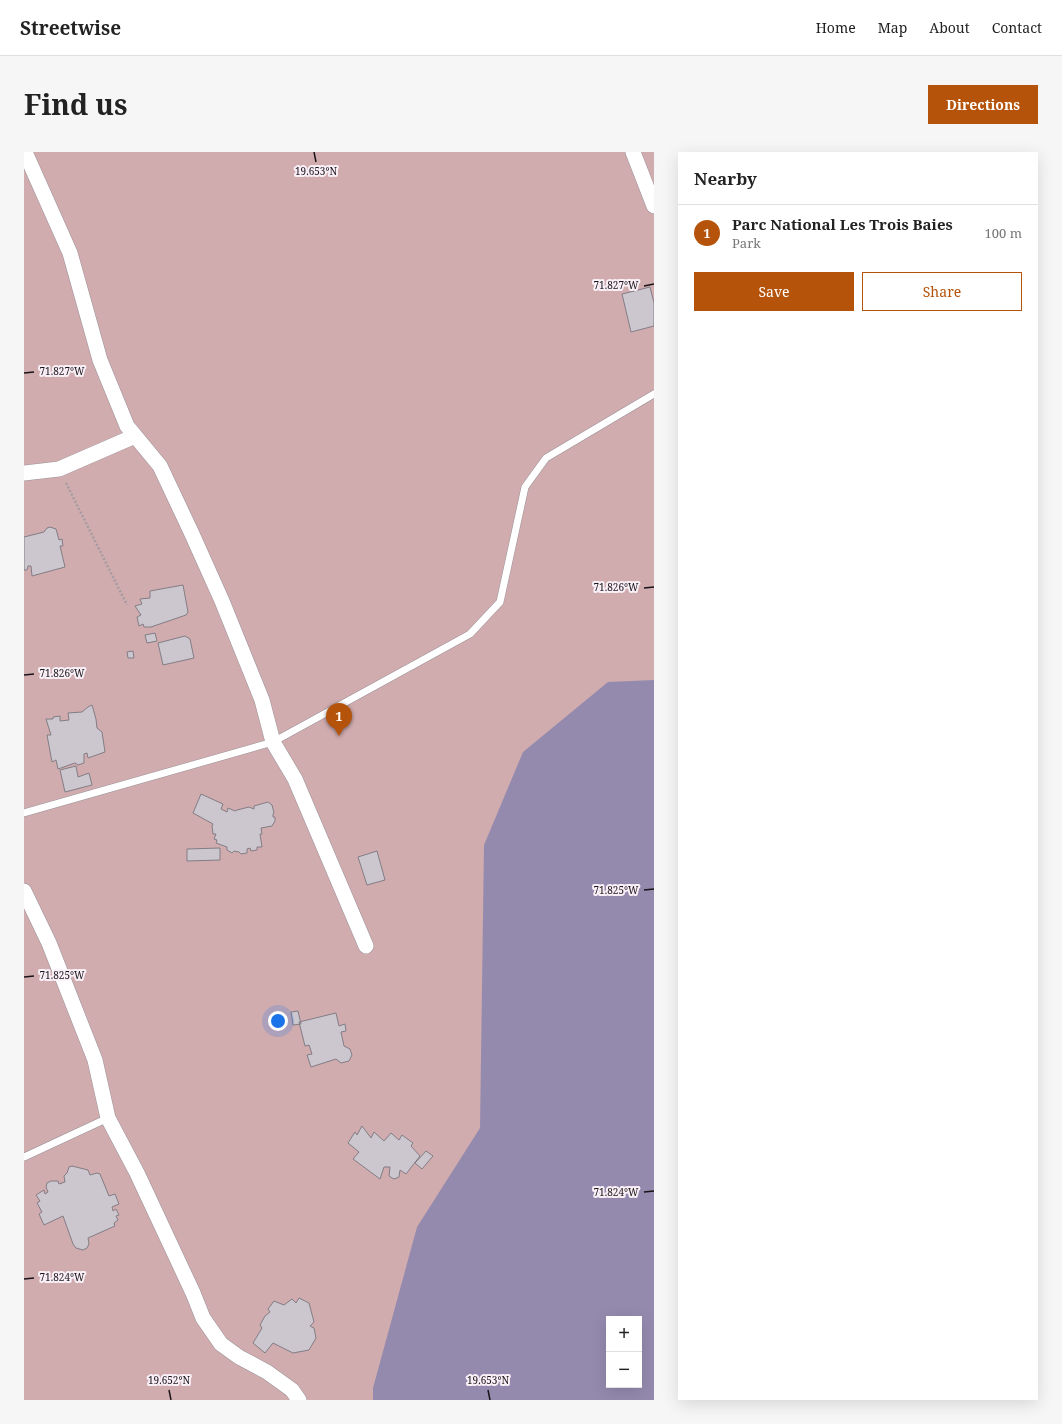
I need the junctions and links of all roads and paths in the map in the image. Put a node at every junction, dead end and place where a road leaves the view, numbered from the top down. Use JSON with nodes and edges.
{"nodes":[{"id":1,"x":25,"y":152,"type":"edge"},
{"id":2,"x":633,"y":152,"type":"edge"},
{"id":3,"x":654,"y":206,"type":"edge"},
{"id":4,"x":654,"y":394,"type":"edge"},
{"id":5,"x":135,"y":436,"type":"junction"},
{"id":6,"x":59,"y":469,"type":"junction"},
{"id":7,"x":24,"y":473,"type":"edge"},
{"id":8,"x":127,"y":605,"type":"dead end"},
{"id":9,"x":273,"y":742,"type":"junction"},
{"id":10,"x":24,"y":813,"type":"edge"},
{"id":11,"x":24,"y":891,"type":"edge"},
{"id":12,"x":366,"y":946,"type":"dead end"},
{"id":13,"x":108,"y":1118,"type":"junction"},
{"id":14,"x":24,"y":1157,"type":"edge"},
{"id":15,"x":299,"y":1400,"type":"edge"}],
"edges":[{"from":1,"to":5,"type":"street"},
{"from":2,"to":3,"type":"street"},
{"from":4,"to":9,"type":"lane"},
{"from":5,"to":6,"type":"street"},
{"from":5,"to":9,"type":"street"},
{"from":6,"to":7,"type":"street"},
{"from":6,"to":8,"type":"path"},
{"from":9,"to":10,"type":"lane"},
{"from":9,"to":12,"type":"street"},
{"from":11,"to":13,"type":"street"},
{"from":13,"to":14,"type":"lane"},
{"from":13,"to":15,"type":"street"}]}
